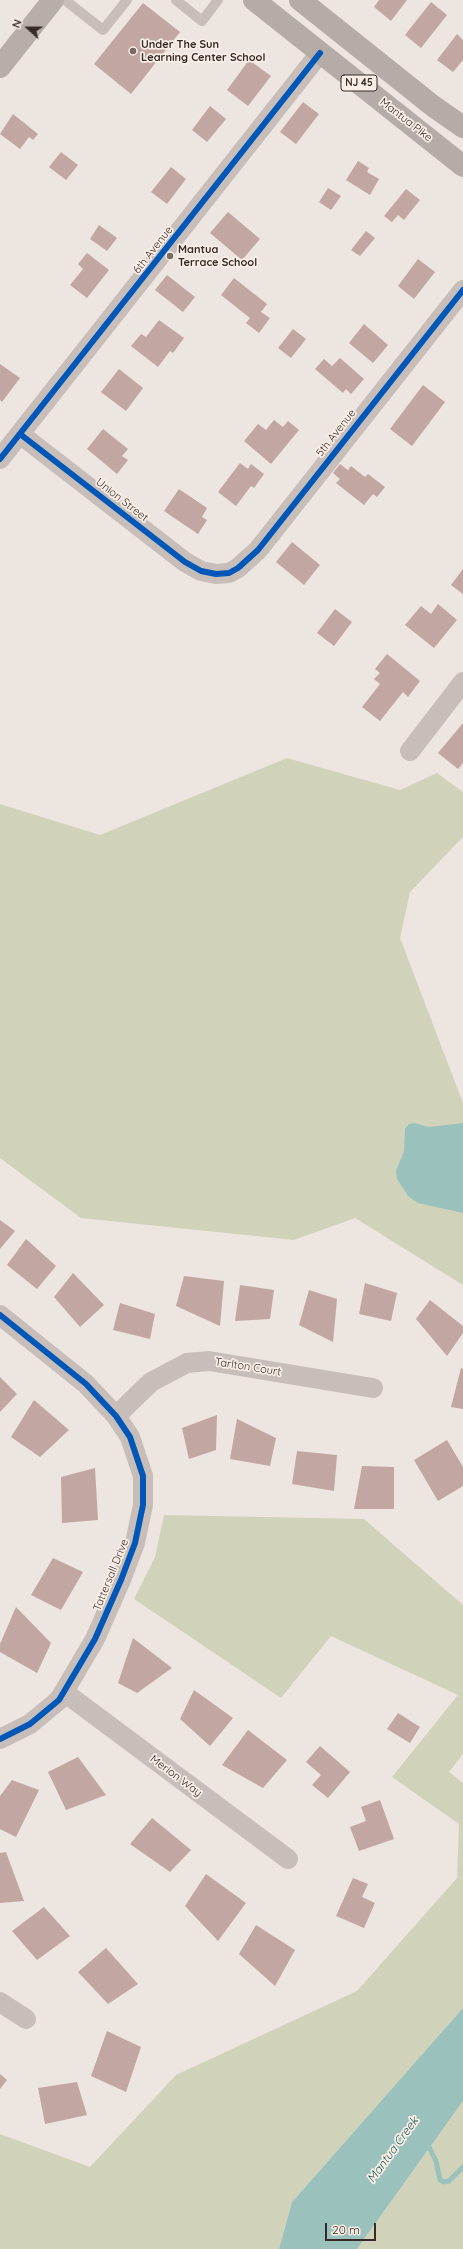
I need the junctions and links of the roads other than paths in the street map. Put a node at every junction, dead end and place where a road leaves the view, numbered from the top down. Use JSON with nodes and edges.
{"nodes":[{"id":1,"x":53,"y":0,"type":"edge"},
{"id":2,"x":65,"y":0,"type":"edge"},
{"id":3,"x":127,"y":0,"type":"edge"},
{"id":4,"x":176,"y":0,"type":"edge"},
{"id":5,"x":218,"y":0,"type":"edge"},
{"id":6,"x":254,"y":0,"type":"edge"},
{"id":7,"x":300,"y":0,"type":"edge"},
{"id":8,"x":314,"y":0,"type":"edge"},
{"id":9,"x":320,"y":53,"type":"junction"},
{"id":10,"x":0,"y":67,"type":"edge"},
{"id":11,"x":434,"y":106,"type":"junction"},
{"id":12,"x":463,"y":126,"type":"edge"},
{"id":13,"x":463,"y":166,"type":"edge"},
{"id":14,"x":463,"y":290,"type":"edge"},
{"id":15,"x":20,"y":434,"type":"junction"},
{"id":16,"x":0,"y":459,"type":"edge"},
{"id":17,"x":216,"y":574,"type":"joint"},
{"id":18,"x":463,"y":682,"type":"edge"},
{"id":19,"x":410,"y":751,"type":"dead end"},
{"id":20,"x":0,"y":1315,"type":"edge"},
{"id":21,"x":373,"y":1388,"type":"dead end"},
{"id":22,"x":116,"y":1416,"type":"junction"},
{"id":23,"x":64,"y":1692,"type":"junction"},
{"id":24,"x":0,"y":1739,"type":"edge"},
{"id":25,"x":288,"y":1859,"type":"dead end"},
{"id":26,"x":0,"y":2002,"type":"edge"},
{"id":27,"x":26,"y":2019,"type":"dead end"}],
"edges":[{"from":1,"to":10,"type":"street"},
{"from":2,"to":3,"type":"lane"},
{"from":4,"to":5,"type":"lane"},
{"from":6,"to":9,"type":"main road","name":"Mantua Pike","number":"NJ 45"},
{"from":7,"to":11,"type":"main road","number":"NJ 45"},
{"from":8,"to":11,"type":"main road"},
{"from":9,"to":13,"type":"main road","name":"Mantua Pike","number":"NJ 45"},
{"from":9,"to":15,"type":"street","name":"6th Avenue"},
{"from":11,"to":12,"type":"main road","number":"NJ 45"},
{"from":14,"to":17,"type":"street","name":"5th Avenue"},
{"from":15,"to":16,"type":"street","name":"6th Avenue"},
{"from":15,"to":17,"type":"street","name":"Union Street"},
{"from":18,"to":19,"type":"street"},
{"from":20,"to":22,"type":"street","name":"Tattersall Drive"},
{"from":21,"to":22,"type":"street","name":"Tarlton Court"},
{"from":22,"to":23,"type":"street","name":"Tattersall Drive"},
{"from":23,"to":24,"type":"street","name":"Tattersall Drive"},
{"from":23,"to":25,"type":"street","name":"Merion Way"},
{"from":26,"to":27,"type":"street"}]}
